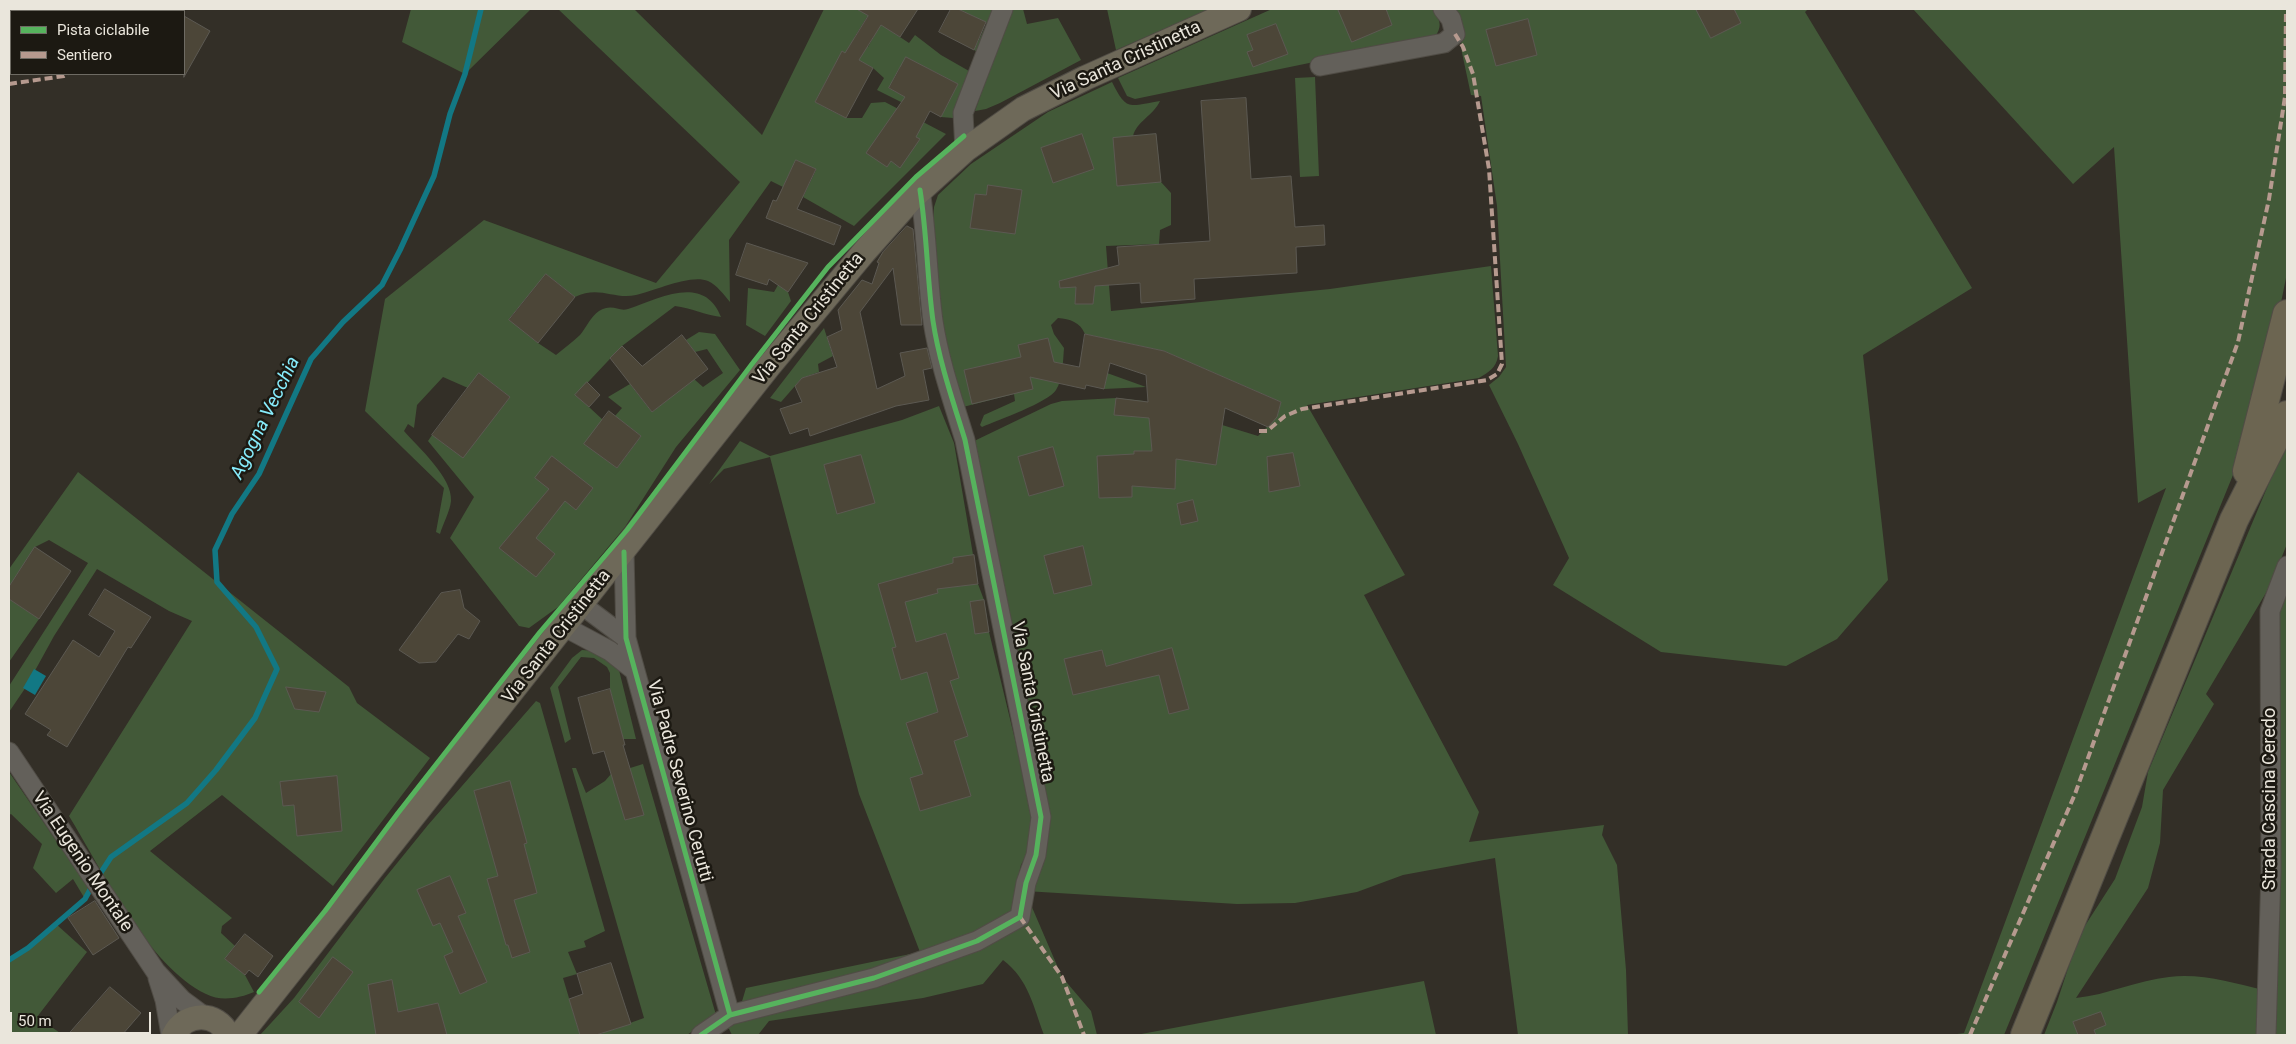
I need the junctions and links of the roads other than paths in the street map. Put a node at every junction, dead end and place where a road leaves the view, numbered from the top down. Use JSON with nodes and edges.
{"nodes":[{"id":1,"x":1003,"y":9,"type":"edge"},
{"id":2,"x":1239,"y":9,"type":"edge"},
{"id":3,"x":1443,"y":9,"type":"edge"},
{"id":4,"x":1320,"y":66,"type":"dead end"},
{"id":5,"x":965,"y":150,"type":"junction"},
{"id":6,"x":920,"y":190,"type":"junction"},
{"id":7,"x":2287,"y":314,"type":"edge"},
{"id":8,"x":2287,"y":415,"type":"edge"},
{"id":9,"x":2234,"y":520,"type":"junction"},
{"id":10,"x":624,"y":552,"type":"junction"},
{"id":11,"x":2287,"y":566,"type":"edge"},
{"id":12,"x":582,"y":605,"type":"junction"},
{"id":13,"x":565,"y":627,"type":"junction"},
{"id":14,"x":626,"y":638,"type":"junction"},
{"id":15,"x":634,"y":670,"type":"junction"},
{"id":16,"x":9,"y":752,"type":"edge"},
{"id":17,"x":156,"y":972,"type":"junction"},
{"id":18,"x":274,"y":993,"type":"junction"},
{"id":19,"x":730,"y":1015,"type":"junction"},
{"id":20,"x":215,"y":1024,"type":"edge"},
{"id":21,"x":173,"y":1035,"type":"edge"},
{"id":22,"x":240,"y":1035,"type":"edge"},
{"id":23,"x":701,"y":1035,"type":"edge"},
{"id":24,"x":2025,"y":1035,"type":"edge"},
{"id":25,"x":2266,"y":1035,"type":"edge"}],
"edges":[{"from":1,"to":5,"type":"street"},
{"from":2,"to":5,"type":"main road","name":"Via Santa Cristinetta"},
{"from":3,"to":4,"type":"street"},
{"from":5,"to":6,"type":"main road","name":"Via Santa Cristinetta"},
{"from":6,"to":10,"type":"main road","name":"Via Santa Cristinetta"},
{"from":6,"to":19,"type":"street","name":"Via Santa Cristinetta"},
{"from":7,"to":9,"type":"highway"},
{"from":8,"to":9,"type":"highway"},
{"from":9,"to":24,"type":"highway"},
{"from":10,"to":12,"type":"main road","name":"Via Santa Cristinetta"},
{"from":10,"to":14,"type":"street","name":"Via Padre Severino Cerutti"},
{"from":11,"to":25,"type":"street","name":"Strada Cascina Ceredo"},
{"from":12,"to":13,"type":"main road","name":"Via Santa Cristinetta"},
{"from":12,"to":14,"type":"street"},
{"from":13,"to":15,"type":"street","name":"Via Padre Severino Cerutti"},
{"from":13,"to":18,"type":"main road","name":"Via Santa Cristinetta"},
{"from":14,"to":15,"type":"street","name":"Via Padre Severino Cerutti"},
{"from":15,"to":19,"type":"street","name":"Via Padre Severino Cerutti"},
{"from":16,"to":17,"type":"street","name":"Via Eugenio Montale"},
{"from":17,"to":20,"type":"street","name":"Via Eugenio Montale"},
{"from":17,"to":21,"type":"street","name":"Via Eugenio Montale"},
{"from":18,"to":20,"type":"main road","name":"Via Santa Cristinetta"},
{"from":18,"to":22,"type":"main road","name":"Via Santa Cristinetta"},
{"from":19,"to":23,"type":"street"},
{"from":20,"to":21,"type":"main road","name":"Via Santa Cristinetta"}]}
